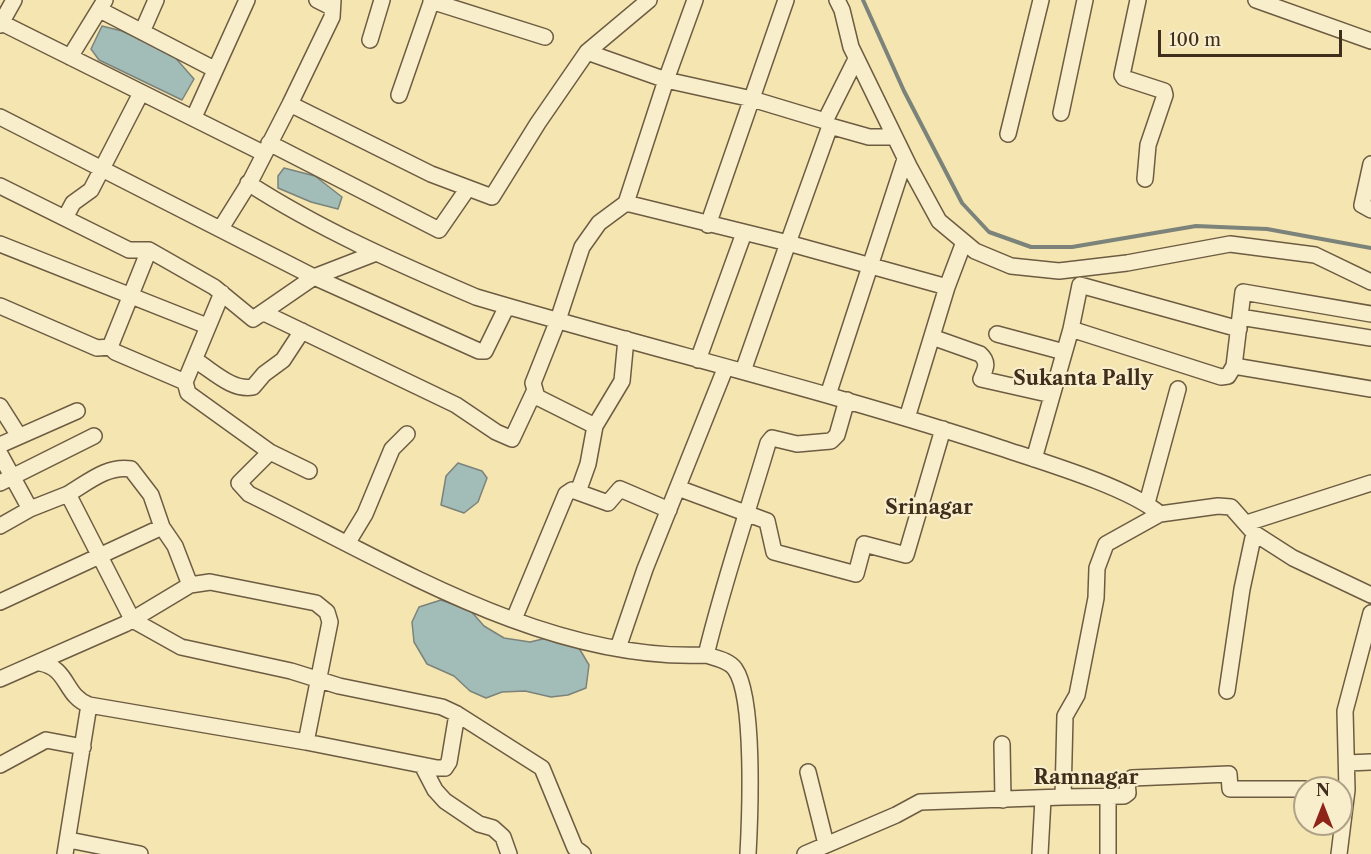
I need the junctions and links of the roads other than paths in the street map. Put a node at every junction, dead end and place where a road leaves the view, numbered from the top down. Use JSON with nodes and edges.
{"nodes":[{"id":1,"x":156,"y":0,"type":"edge"},
{"id":2,"x":247,"y":0,"type":"edge"},
{"id":3,"x":316,"y":0,"type":"edge"},
{"id":4,"x":382,"y":0,"type":"edge"},
{"id":5,"x":432,"y":0,"type":"edge"},
{"id":6,"x":649,"y":0,"type":"edge"},
{"id":7,"x":695,"y":0,"type":"edge"},
{"id":8,"x":786,"y":0,"type":"edge"},
{"id":9,"x":837,"y":0,"type":"edge"},
{"id":10,"x":1041,"y":0,"type":"edge"},
{"id":11,"x":1085,"y":0,"type":"edge"},
{"id":12,"x":1138,"y":0,"type":"edge"},
{"id":13,"x":1256,"y":0,"type":"edge"},
{"id":14,"x":332,"y":4,"type":"edge"},
{"id":15,"x":102,"y":5,"type":"edge"},
{"id":16,"x":4,"y":14,"type":"edge"},
{"id":17,"x":142,"y":32,"type":"junction"},
{"id":18,"x":545,"y":37,"type":"dead end"},
{"id":19,"x":1370,"y":38,"type":"edge"},
{"id":20,"x":370,"y":40,"type":"dead end"},
{"id":21,"x":587,"y":52,"type":"junction"},
{"id":22,"x":70,"y":57,"type":"junction"},
{"id":23,"x":856,"y":59,"type":"junction"},
{"id":24,"x":214,"y":69,"type":"junction"},
{"id":25,"x":666,"y":80,"type":"junction"},
{"id":26,"x":141,"y":93,"type":"junction"},
{"id":27,"x":399,"y":95,"type":"dead end"},
{"id":28,"x":752,"y":99,"type":"junction"},
{"id":29,"x":290,"y":104,"type":"junction"},
{"id":30,"x":1061,"y":113,"type":"dead end"},
{"id":31,"x":0,"y":117,"type":"edge"},
{"id":32,"x":194,"y":117,"type":"junction"},
{"id":33,"x":828,"y":123,"type":"junction"},
{"id":34,"x":1008,"y":134,"type":"dead end"},
{"id":35,"x":894,"y":137,"type":"junction"},
{"id":36,"x":266,"y":148,"type":"junction"},
{"id":37,"x":905,"y":159,"type":"junction"},
{"id":38,"x":1371,"y":164,"type":"edge"},
{"id":39,"x":103,"y":169,"type":"junction"},
{"id":40,"x":1145,"y":180,"type":"dead end"},
{"id":41,"x":248,"y":183,"type":"junction"},
{"id":42,"x":0,"y":186,"type":"edge"},
{"id":43,"x":468,"y":188,"type":"junction"},
{"id":44,"x":626,"y":203,"type":"junction"},
{"id":45,"x":1371,"y":210,"type":"edge"},
{"id":46,"x":65,"y":218,"type":"junction"},
{"id":47,"x":708,"y":225,"type":"junction"},
{"id":48,"x":221,"y":228,"type":"junction"},
{"id":49,"x":744,"y":233,"type":"junction"},
{"id":50,"x":964,"y":242,"type":"junction"},
{"id":51,"x":788,"y":243,"type":"junction"},
{"id":52,"x":0,"y":244,"type":"edge"},
{"id":53,"x":149,"y":250,"type":"junction"},
{"id":54,"x":376,"y":253,"type":"junction"},
{"id":55,"x":868,"y":267,"type":"junction"},
{"id":56,"x":315,"y":277,"type":"junction"},
{"id":57,"x":1371,"y":282,"type":"edge"},
{"id":58,"x":947,"y":287,"type":"junction"},
{"id":59,"x":222,"y":293,"type":"junction"},
{"id":60,"x":131,"y":296,"type":"junction"},
{"id":61,"x":0,"y":306,"type":"edge"},
{"id":62,"x":507,"y":306,"type":"junction"},
{"id":63,"x":264,"y":313,"type":"junction"},
{"id":64,"x":1371,"y":314,"type":"edge"},
{"id":65,"x":558,"y":320,"type":"junction"},
{"id":66,"x":1239,"y":323,"type":"junction"},
{"id":67,"x":207,"y":326,"type":"junction"},
{"id":68,"x":1071,"y":329,"type":"junction"},
{"id":69,"x":302,"y":331,"type":"junction"},
{"id":70,"x":997,"y":334,"type":"dead end"},
{"id":71,"x":932,"y":337,"type":"junction"},
{"id":72,"x":1371,"y":338,"type":"edge"},
{"id":73,"x":626,"y":339,"type":"junction"},
{"id":74,"x":110,"y":346,"type":"junction"},
{"id":75,"x":1064,"y":352,"type":"junction"},
{"id":76,"x":195,"y":360,"type":"junction"},
{"id":77,"x":698,"y":360,"type":"junction"},
{"id":78,"x":1234,"y":366,"type":"junction"},
{"id":79,"x":726,"y":369,"type":"junction"},
{"id":80,"x":743,"y":371,"type":"junction"},
{"id":81,"x":185,"y":382,"type":"junction"},
{"id":82,"x":1178,"y":389,"type":"dead end"},
{"id":83,"x":1371,"y":389,"type":"edge"},
{"id":84,"x":534,"y":392,"type":"junction"},
{"id":85,"x":828,"y":394,"type":"junction"},
{"id":86,"x":1052,"y":395,"type":"junction"},
{"id":87,"x":847,"y":400,"type":"junction"},
{"id":88,"x":0,"y":406,"type":"edge"},
{"id":89,"x":77,"y":411,"type":"dead end"},
{"id":90,"x":907,"y":418,"type":"junction"},
{"id":91,"x":595,"y":426,"type":"junction"},
{"id":92,"x":943,"y":429,"type":"junction"},
{"id":93,"x":407,"y":434,"type":"dead end"},
{"id":94,"x":20,"y":436,"type":"junction"},
{"id":95,"x":94,"y":436,"type":"dead end"},
{"id":96,"x":0,"y":445,"type":"edge"},
{"id":97,"x":270,"y":452,"type":"junction"},
{"id":98,"x":0,"y":454,"type":"edge"},
{"id":99,"x":1034,"y":459,"type":"junction"},
{"id":100,"x":309,"y":471,"type":"dead end"},
{"id":101,"x":6,"y":480,"type":"edge"},
{"id":102,"x":1371,"y":483,"type":"edge"},
{"id":103,"x":678,"y":488,"type":"junction"},
{"id":104,"x":578,"y":492,"type":"junction"},
{"id":105,"x":68,"y":494,"type":"junction"},
{"id":106,"x":1147,"y":503,"type":"junction"},
{"id":107,"x":30,"y":509,"type":"junction"},
{"id":108,"x":669,"y":510,"type":"junction"},
{"id":109,"x":748,"y":513,"type":"junction"},
{"id":110,"x":1160,"y":514,"type":"junction"},
{"id":111,"x":1247,"y":523,"type":"junction"},
{"id":112,"x":0,"y":526,"type":"edge"},
{"id":113,"x":162,"y":527,"type":"junction"},
{"id":114,"x":348,"y":542,"type":"junction"},
{"id":115,"x":99,"y":556,"type":"junction"},
{"id":116,"x":190,"y":585,"type":"junction"},
{"id":117,"x":1371,"y":595,"type":"edge"},
{"id":118,"x":0,"y":602,"type":"edge"},
{"id":119,"x":1371,"y":613,"type":"edge"},
{"id":120,"x":132,"y":619,"type":"junction"},
{"id":121,"x":514,"y":619,"type":"junction"},
{"id":122,"x":618,"y":648,"type":"junction"},
{"id":123,"x":706,"y":655,"type":"junction"},
{"id":124,"x":40,"y":663,"type":"junction"},
{"id":125,"x":0,"y":679,"type":"edge"},
{"id":126,"x":320,"y":682,"type":"junction"},
{"id":127,"x":1227,"y":691,"type":"dead end"},
{"id":128,"x":89,"y":705,"type":"junction"},
{"id":129,"x":457,"y":714,"type":"junction"},
{"id":130,"x":306,"y":742,"type":"junction"},
{"id":131,"x":1002,"y":744,"type":"dead end"},
{"id":132,"x":83,"y":747,"type":"junction"},
{"id":133,"x":1371,"y":762,"type":"edge"},
{"id":134,"x":1347,"y":763,"type":"junction"},
{"id":135,"x":0,"y":765,"type":"edge"},
{"id":136,"x":422,"y":765,"type":"junction"},
{"id":137,"x":808,"y":772,"type":"dead end"},
{"id":138,"x":1346,"y":776,"type":"edge"},
{"id":139,"x":1293,"y":789,"type":"edge"},
{"id":140,"x":1108,"y":796,"type":"junction"},
{"id":141,"x":1062,"y":797,"type":"junction"},
{"id":142,"x":1042,"y":799,"type":"junction"},
{"id":143,"x":1003,"y":800,"type":"junction"},
{"id":144,"x":1340,"y":836,"type":"edge"},
{"id":145,"x":833,"y":841,"type":"junction"},
{"id":146,"x":67,"y":847,"type":"edge"},
{"id":147,"x":140,"y":854,"type":"edge"},
{"id":148,"x":509,"y":854,"type":"edge"},
{"id":149,"x":583,"y":854,"type":"edge"},
{"id":150,"x":747,"y":854,"type":"edge"},
{"id":151,"x":805,"y":854,"type":"edge"},
{"id":152,"x":843,"y":854,"type":"edge"},
{"id":153,"x":1040,"y":854,"type":"edge"},
{"id":154,"x":1108,"y":854,"type":"edge"},
{"id":155,"x":1339,"y":854,"type":"edge"}],
"edges":[{"from":1,"to":17,"type":"street"},
{"from":2,"to":24,"type":"street"},
{"from":3,"to":14,"type":"street"},
{"from":4,"to":20,"type":"street"},
{"from":5,"to":18,"type":"street"},
{"from":5,"to":27,"type":"street"},
{"from":6,"to":21,"type":"street"},
{"from":7,"to":25,"type":"street"},
{"from":8,"to":28,"type":"street"},
{"from":9,"to":23,"type":"street"},
{"from":10,"to":34,"type":"street"},
{"from":11,"to":30,"type":"street"},
{"from":12,"to":40,"type":"street"},
{"from":13,"to":19,"type":"street"},
{"from":14,"to":29,"type":"street"},
{"from":15,"to":17,"type":"street"},
{"from":15,"to":22,"type":"street"},
{"from":16,"to":22,"type":"street"},
{"from":17,"to":24,"type":"street"},
{"from":21,"to":25,"type":"street"},
{"from":21,"to":43,"type":"street"},
{"from":22,"to":26,"type":"street"},
{"from":23,"to":33,"type":"street"},
{"from":23,"to":35,"type":"street"},
{"from":24,"to":32,"type":"street"},
{"from":25,"to":28,"type":"street"},
{"from":25,"to":44,"type":"street"},
{"from":26,"to":32,"type":"street"},
{"from":26,"to":39,"type":"street"},
{"from":28,"to":33,"type":"street"},
{"from":28,"to":47,"type":"street"},
{"from":29,"to":36,"type":"street"},
{"from":29,"to":43,"type":"street"},
{"from":31,"to":39,"type":"street"},
{"from":32,"to":36,"type":"street"},
{"from":33,"to":35,"type":"street"},
{"from":33,"to":51,"type":"street"},
{"from":35,"to":37,"type":"street"},
{"from":36,"to":41,"type":"street"},
{"from":36,"to":43,"type":"street"},
{"from":37,"to":50,"type":"street"},
{"from":37,"to":55,"type":"street"},
{"from":38,"to":45,"type":"street"},
{"from":39,"to":46,"type":"street"},
{"from":39,"to":48,"type":"street"},
{"from":41,"to":48,"type":"street"},
{"from":41,"to":54,"type":"street"},
{"from":42,"to":46,"type":"street"},
{"from":44,"to":47,"type":"street"},
{"from":44,"to":65,"type":"street"},
{"from":46,"to":53,"type":"street"},
{"from":47,"to":49,"type":"street"},
{"from":48,"to":56,"type":"street"},
{"from":49,"to":51,"type":"street"},
{"from":49,"to":77,"type":"street"},
{"from":50,"to":57,"type":"street"},
{"from":50,"to":58,"type":"street"},
{"from":51,"to":55,"type":"street"},
{"from":51,"to":80,"type":"street"},
{"from":52,"to":60,"type":"street"},
{"from":53,"to":59,"type":"street"},
{"from":53,"to":60,"type":"street"},
{"from":54,"to":56,"type":"street"},
{"from":54,"to":62,"type":"street"},
{"from":55,"to":58,"type":"street"},
{"from":55,"to":85,"type":"street"},
{"from":56,"to":62,"type":"street"},
{"from":56,"to":63,"type":"street"},
{"from":58,"to":71,"type":"street"},
{"from":59,"to":63,"type":"street"},
{"from":59,"to":67,"type":"street"},
{"from":60,"to":67,"type":"street"},
{"from":60,"to":74,"type":"street"},
{"from":61,"to":74,"type":"street"},
{"from":62,"to":65,"type":"street"},
{"from":63,"to":69,"type":"street"},
{"from":64,"to":66,"type":"street"},
{"from":65,"to":73,"type":"street"},
{"from":65,"to":84,"type":"street"},
{"from":66,"to":68,"type":"street"},
{"from":66,"to":72,"type":"street"},
{"from":66,"to":78,"type":"street"},
{"from":67,"to":76,"type":"street"},
{"from":68,"to":75,"type":"street"},
{"from":68,"to":78,"type":"street"},
{"from":69,"to":76,"type":"street"},
{"from":69,"to":84,"type":"street"},
{"from":70,"to":75,"type":"street"},
{"from":71,"to":86,"type":"street"},
{"from":71,"to":90,"type":"street"},
{"from":73,"to":77,"type":"street"},
{"from":73,"to":91,"type":"street"},
{"from":74,"to":81,"type":"street"},
{"from":75,"to":86,"type":"street"},
{"from":76,"to":81,"type":"street"},
{"from":77,"to":79,"type":"street"},
{"from":78,"to":83,"type":"street"},
{"from":79,"to":80,"type":"street"},
{"from":79,"to":103,"type":"street"},
{"from":80,"to":85,"type":"street"},
{"from":81,"to":97,"type":"street"},
{"from":82,"to":106,"type":"street"},
{"from":84,"to":91,"type":"street"},
{"from":85,"to":87,"type":"street"},
{"from":86,"to":99,"type":"street"},
{"from":87,"to":90,"type":"street"},
{"from":87,"to":109,"type":"street"},
{"from":88,"to":94,"type":"street"},
{"from":89,"to":94,"type":"street"},
{"from":90,"to":92,"type":"street"},
{"from":91,"to":104,"type":"street"},
{"from":92,"to":99,"type":"street"},
{"from":92,"to":109,"type":"street"},
{"from":93,"to":114,"type":"street"},
{"from":94,"to":96,"type":"street"},
{"from":95,"to":101,"type":"street"},
{"from":97,"to":100,"type":"street"},
{"from":97,"to":114,"type":"street"},
{"from":98,"to":101,"type":"street"},
{"from":99,"to":106,"type":"street"},
{"from":101,"to":107,"type":"street"},
{"from":102,"to":111,"type":"street"},
{"from":103,"to":108,"type":"street"},
{"from":103,"to":109,"type":"street"},
{"from":104,"to":108,"type":"street"},
{"from":104,"to":121,"type":"street"},
{"from":105,"to":107,"type":"street"},
{"from":105,"to":113,"type":"street"},
{"from":105,"to":115,"type":"street"},
{"from":106,"to":110,"type":"street"},
{"from":107,"to":112,"type":"street"},
{"from":108,"to":122,"type":"street"},
{"from":109,"to":123,"type":"street"},
{"from":110,"to":111,"type":"street"},
{"from":110,"to":141,"type":"street"},
{"from":111,"to":117,"type":"street"},
{"from":111,"to":127,"type":"street"},
{"from":113,"to":115,"type":"street"},
{"from":113,"to":116,"type":"street"},
{"from":114,"to":121,"type":"street"},
{"from":115,"to":118,"type":"street"},
{"from":115,"to":120,"type":"street"},
{"from":116,"to":120,"type":"street"},
{"from":116,"to":126,"type":"street"},
{"from":119,"to":134,"type":"street"},
{"from":120,"to":124,"type":"street"},
{"from":120,"to":126,"type":"street"},
{"from":121,"to":122,"type":"street"},
{"from":122,"to":123,"type":"street"},
{"from":123,"to":150,"type":"street"},
{"from":124,"to":125,"type":"street"},
{"from":124,"to":128,"type":"street"},
{"from":126,"to":129,"type":"street"},
{"from":126,"to":130,"type":"street"},
{"from":128,"to":130,"type":"street"},
{"from":128,"to":132,"type":"street"},
{"from":129,"to":136,"type":"street"},
{"from":129,"to":149,"type":"street"},
{"from":130,"to":136,"type":"street"},
{"from":131,"to":143,"type":"street"},
{"from":132,"to":135,"type":"street"},
{"from":132,"to":146,"type":"street"},
{"from":133,"to":134,"type":"street"},
{"from":134,"to":138,"type":"street"},
{"from":136,"to":148,"type":"street"},
{"from":137,"to":145,"type":"street"},
{"from":139,"to":140,"type":"street"},
{"from":140,"to":141,"type":"street"},
{"from":140,"to":154,"type":"street"},
{"from":141,"to":142,"type":"street"},
{"from":142,"to":143,"type":"street"},
{"from":142,"to":153,"type":"street"},
{"from":143,"to":145,"type":"street"},
{"from":144,"to":155,"type":"street"},
{"from":145,"to":151,"type":"street"},
{"from":145,"to":152,"type":"street"},
{"from":146,"to":147,"type":"street"}]}
